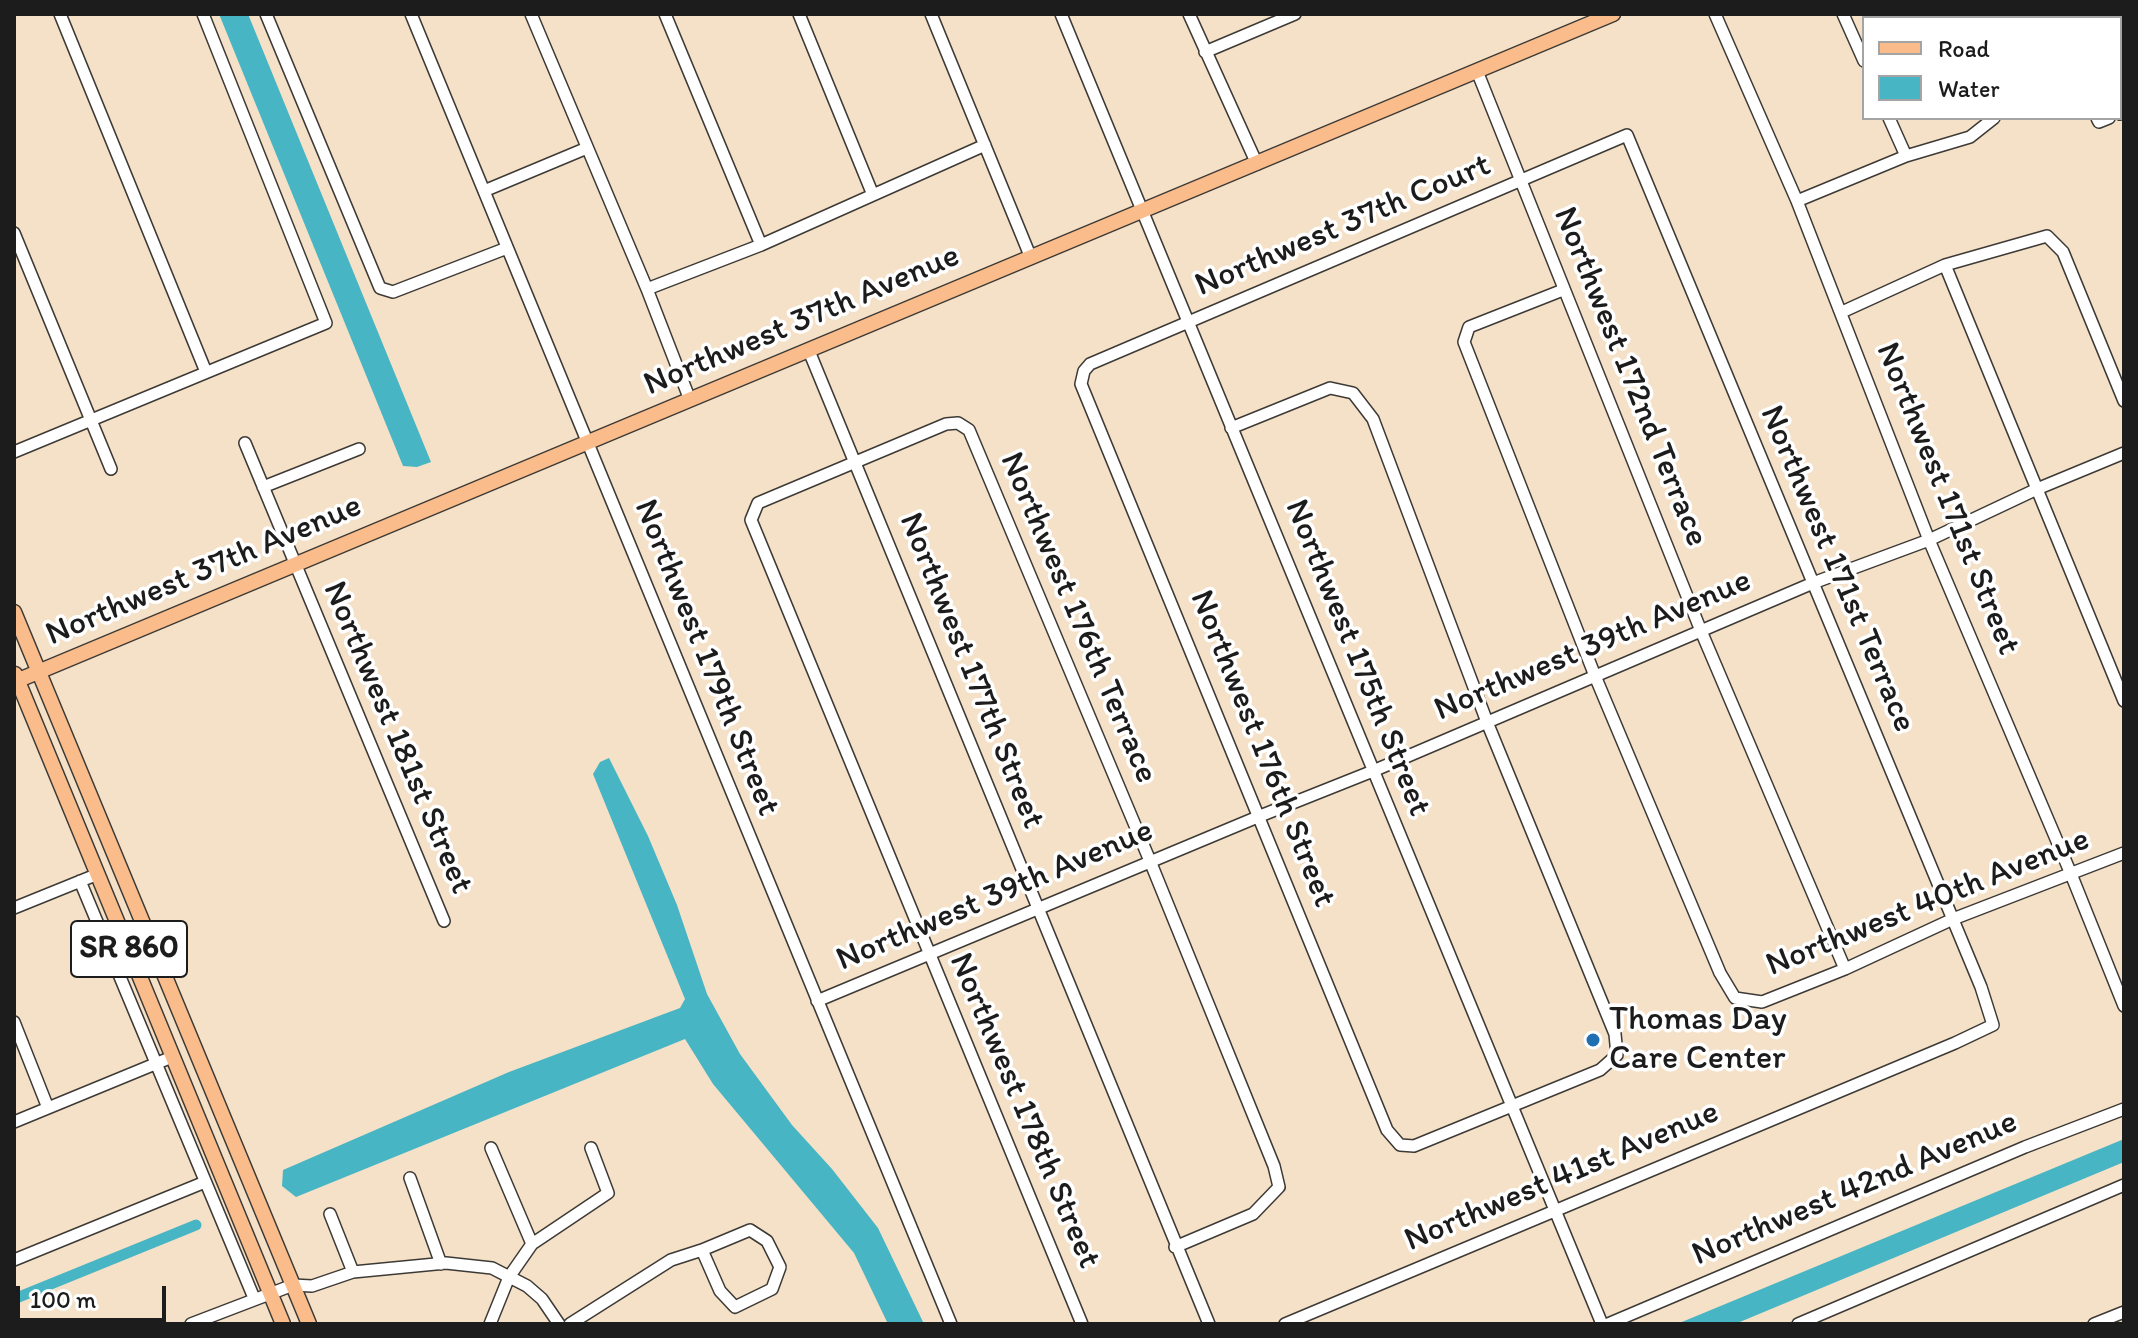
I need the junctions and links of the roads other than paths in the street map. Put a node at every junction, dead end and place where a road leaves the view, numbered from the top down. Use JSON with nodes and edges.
{"nodes":[{"id":1,"x":60,"y":14,"type":"edge"},
{"id":2,"x":203,"y":14,"type":"edge"},
{"id":3,"x":266,"y":14,"type":"edge"},
{"id":4,"x":411,"y":14,"type":"edge"},
{"id":5,"x":531,"y":14,"type":"edge"},
{"id":6,"x":665,"y":14,"type":"edge"},
{"id":7,"x":799,"y":14,"type":"edge"},
{"id":8,"x":931,"y":14,"type":"edge"},
{"id":9,"x":1061,"y":14,"type":"edge"},
{"id":10,"x":1189,"y":14,"type":"edge"},
{"id":11,"x":1295,"y":14,"type":"edge"},
{"id":12,"x":1613,"y":14,"type":"edge"},
{"id":13,"x":1715,"y":14,"type":"edge"},
{"id":14,"x":1843,"y":14,"type":"edge"},
{"id":15,"x":1592,"y":18,"type":"edge"},
{"id":16,"x":1205,"y":52,"type":"junction"},
{"id":17,"x":1862,"y":57,"type":"edge"},
{"id":18,"x":1477,"y":71,"type":"junction"},
{"id":19,"x":1890,"y":120,"type":"edge"},
{"id":20,"x":1991,"y":120,"type":"edge"},
{"id":21,"x":1627,"y":135,"type":"joint"},
{"id":22,"x":985,"y":145,"type":"junction"},
{"id":23,"x":587,"y":148,"type":"junction"},
{"id":24,"x":1906,"y":156,"type":"junction"},
{"id":25,"x":1257,"y":164,"type":"junction"},
{"id":26,"x":1521,"y":181,"type":"junction"},
{"id":27,"x":484,"y":191,"type":"junction"},
{"id":28,"x":873,"y":195,"type":"junction"},
{"id":29,"x":1797,"y":201,"type":"junction"},
{"id":30,"x":1142,"y":212,"type":"junction"},
{"id":31,"x":14,"y":233,"type":"edge"},
{"id":32,"x":761,"y":245,"type":"junction"},
{"id":33,"x":507,"y":248,"type":"junction"},
{"id":34,"x":1031,"y":258,"type":"junction"},
{"id":35,"x":1945,"y":265,"type":"junction"},
{"id":36,"x":647,"y":289,"type":"junction"},
{"id":37,"x":1563,"y":290,"type":"junction"},
{"id":38,"x":1842,"y":312,"type":"junction"},
{"id":39,"x":1188,"y":322,"type":"junction"},
{"id":40,"x":809,"y":351,"type":"junction"},
{"id":41,"x":1084,"y":371,"type":"joint"},
{"id":42,"x":206,"y":372,"type":"junction"},
{"id":43,"x":690,"y":400,"type":"junction"},
{"id":44,"x":2124,"y":401,"type":"edge"},
{"id":45,"x":91,"y":420,"type":"junction"},
{"id":46,"x":1231,"y":428,"type":"junction"},
{"id":47,"x":245,"y":443,"type":"dead end"},
{"id":48,"x":587,"y":443,"type":"junction"},
{"id":49,"x":359,"y":449,"type":"dead end"},
{"id":50,"x":14,"y":452,"type":"edge"},
{"id":51,"x":2124,"y":453,"type":"edge"},
{"id":52,"x":855,"y":462,"type":"junction"},
{"id":53,"x":111,"y":469,"type":"dead end"},
{"id":54,"x":263,"y":487,"type":"junction"},
{"id":55,"x":2037,"y":489,"type":"junction"},
{"id":56,"x":1929,"y":540,"type":"junction"},
{"id":57,"x":295,"y":565,"type":"junction"},
{"id":58,"x":1813,"y":583,"type":"junction"},
{"id":59,"x":14,"y":612,"type":"edge"},
{"id":60,"x":1701,"y":631,"type":"junction"},
{"id":61,"x":39,"y":672,"type":"junction"},
{"id":62,"x":1595,"y":676,"type":"junction"},
{"id":63,"x":15,"y":678,"type":"edge"},
{"id":64,"x":2124,"y":701,"type":"edge"},
{"id":65,"x":1487,"y":722,"type":"junction"},
{"id":66,"x":1373,"y":771,"type":"junction"},
{"id":67,"x":1260,"y":816,"type":"junction"},
{"id":68,"x":2124,"y":853,"type":"edge"},
{"id":69,"x":1150,"y":861,"type":"junction"},
{"id":70,"x":98,"y":874,"type":"junction"},
{"id":71,"x":2071,"y":874,"type":"junction"},
{"id":72,"x":80,"y":881,"type":"junction"},
{"id":73,"x":14,"y":908,"type":"edge"},
{"id":74,"x":1040,"y":909,"type":"junction"},
{"id":75,"x":1953,"y":919,"type":"junction"},
{"id":76,"x":444,"y":921,"type":"dead end"},
{"id":77,"x":929,"y":955,"type":"junction"},
{"id":78,"x":1845,"y":969,"type":"junction"},
{"id":79,"x":2124,"y":972,"type":"edge"},
{"id":80,"x":2112,"y":977,"type":"junction"},
{"id":81,"x":817,"y":1001,"type":"junction"},
{"id":82,"x":2124,"y":1006,"type":"edge"},
{"id":83,"x":14,"y":1022,"type":"edge"},
{"id":84,"x":1993,"y":1025,"type":"joint"},
{"id":85,"x":172,"y":1057,"type":"junction"},
{"id":86,"x":157,"y":1063,"type":"junction"},
{"id":87,"x":209,"y":1083,"type":"junction"},
{"id":88,"x":1512,"y":1107,"type":"junction"},
{"id":89,"x":48,"y":1108,"type":"junction"},
{"id":90,"x":2124,"y":1109,"type":"edge"},
{"id":91,"x":14,"y":1122,"type":"edge"},
{"id":92,"x":491,"y":1148,"type":"dead end"},
{"id":93,"x":591,"y":1148,"type":"dead end"},
{"id":94,"x":410,"y":1178,"type":"dead end"},
{"id":95,"x":205,"y":1182,"type":"junction"},
{"id":96,"x":2124,"y":1185,"type":"edge"},
{"id":97,"x":1556,"y":1210,"type":"junction"},
{"id":98,"x":330,"y":1214,"type":"dead end"},
{"id":99,"x":532,"y":1244,"type":"junction"},
{"id":100,"x":1175,"y":1247,"type":"junction"},
{"id":101,"x":702,"y":1250,"type":"junction"},
{"id":102,"x":14,"y":1260,"type":"edge"},
{"id":103,"x":441,"y":1264,"type":"junction"},
{"id":104,"x":353,"y":1272,"type":"junction"},
{"id":105,"x":509,"y":1277,"type":"junction"},
{"id":106,"x":293,"y":1285,"type":"junction"},
{"id":107,"x":270,"y":1292,"type":"junction"},
{"id":108,"x":254,"y":1298,"type":"junction"},
{"id":109,"x":2124,"y":1312,"type":"edge"},
{"id":110,"x":191,"y":1324,"type":"edge"},
{"id":111,"x":283,"y":1324,"type":"edge"},
{"id":112,"x":309,"y":1324,"type":"edge"},
{"id":113,"x":490,"y":1324,"type":"edge"},
{"id":114,"x":559,"y":1324,"type":"edge"},
{"id":115,"x":570,"y":1324,"type":"edge"},
{"id":116,"x":951,"y":1324,"type":"edge"},
{"id":117,"x":1082,"y":1324,"type":"edge"},
{"id":118,"x":1209,"y":1324,"type":"edge"},
{"id":119,"x":1285,"y":1324,"type":"edge"},
{"id":120,"x":1602,"y":1324,"type":"edge"},
{"id":121,"x":1608,"y":1324,"type":"edge"},
{"id":122,"x":1798,"y":1324,"type":"edge"},
{"id":123,"x":2094,"y":1324,"type":"edge"}],
"edges":[{"from":1,"to":42,"type":"street"},
{"from":2,"to":42,"type":"street"},
{"from":3,"to":33,"type":"street"},
{"from":4,"to":27,"type":"street","name":"Northwest 179th Street"},
{"from":5,"to":23,"type":"street"},
{"from":6,"to":32,"type":"street"},
{"from":7,"to":28,"type":"street"},
{"from":8,"to":22,"type":"street"},
{"from":9,"to":30,"type":"street","name":"Northwest 175th Street"},
{"from":10,"to":16,"type":"street"},
{"from":11,"to":16,"type":"street"},
{"from":12,"to":15,"type":"main road","name":"Northwest 37th Avenue"},
{"from":13,"to":29,"type":"street","name":"Northwest 171st Street"},
{"from":14,"to":17,"type":"street"},
{"from":15,"to":18,"type":"main road","name":"Northwest 37th Avenue"},
{"from":16,"to":25,"type":"street"},
{"from":18,"to":25,"type":"main road","name":"Northwest 37th Avenue"},
{"from":18,"to":26,"type":"street","name":"Northwest 172nd Terrace"},
{"from":19,"to":24,"type":"street"},
{"from":20,"to":24,"type":"street"},
{"from":21,"to":26,"type":"street","name":"Northwest 37th Court"},
{"from":21,"to":58,"type":"street","name":"Northwest 171st Terrace"},
{"from":22,"to":28,"type":"street"},
{"from":22,"to":34,"type":"street"},
{"from":23,"to":27,"type":"street"},
{"from":23,"to":36,"type":"street"},
{"from":24,"to":29,"type":"street"},
{"from":25,"to":30,"type":"main road","name":"Northwest 37th Avenue"},
{"from":26,"to":37,"type":"street","name":"Northwest 172nd Terrace"},
{"from":26,"to":39,"type":"street","name":"Northwest 37th Court"},
{"from":27,"to":33,"type":"street","name":"Northwest 179th Street"},
{"from":28,"to":32,"type":"street"},
{"from":29,"to":38,"type":"street","name":"Northwest 171st Street"},
{"from":30,"to":34,"type":"main road","name":"Northwest 37th Avenue"},
{"from":30,"to":39,"type":"street","name":"Northwest 175th Street"},
{"from":31,"to":45,"type":"street"},
{"from":32,"to":36,"type":"street"},
{"from":33,"to":48,"type":"street","name":"Northwest 179th Street"},
{"from":34,"to":40,"type":"main road","name":"Northwest 37th Avenue"},
{"from":35,"to":38,"type":"street"},
{"from":35,"to":44,"type":"street"},
{"from":35,"to":55,"type":"street"},
{"from":36,"to":43,"type":"street"},
{"from":37,"to":60,"type":"street","name":"Northwest 172nd Terrace"},
{"from":37,"to":62,"type":"street"},
{"from":38,"to":56,"type":"street","name":"Northwest 171st Street"},
{"from":39,"to":41,"type":"street","name":"Northwest 37th Court"},
{"from":39,"to":46,"type":"street","name":"Northwest 175th Street"},
{"from":40,"to":43,"type":"main road","name":"Northwest 37th Avenue"},
{"from":40,"to":52,"type":"street","name":"Northwest 177th Street"},
{"from":41,"to":67,"type":"street","name":"Northwest 176th Street"},
{"from":42,"to":45,"type":"street"},
{"from":43,"to":48,"type":"main road","name":"Northwest 37th Avenue"},
{"from":45,"to":50,"type":"street"},
{"from":45,"to":53,"type":"street"},
{"from":46,"to":65,"type":"street"},
{"from":46,"to":66,"type":"street","name":"Northwest 175th Street"},
{"from":47,"to":54,"type":"street","name":"Northwest 181st Street"},
{"from":48,"to":57,"type":"main road","name":"Northwest 37th Avenue"},
{"from":48,"to":81,"type":"street","name":"Northwest 179th Street"},
{"from":49,"to":54,"type":"street"},
{"from":51,"to":55,"type":"street","name":"Northwest 39th Avenue"},
{"from":52,"to":69,"type":"street","name":"Northwest 176th Terrace"},
{"from":52,"to":74,"type":"street","name":"Northwest 177th Street"},
{"from":52,"to":77,"type":"street","name":"Northwest 178th Street"},
{"from":54,"to":57,"type":"street","name":"Northwest 181st Street"},
{"from":55,"to":56,"type":"street","name":"Northwest 39th Avenue"},
{"from":55,"to":64,"type":"street"},
{"from":56,"to":58,"type":"street","name":"Northwest 39th Avenue"},
{"from":56,"to":71,"type":"street","name":"Northwest 171st Street"},
{"from":57,"to":61,"type":"main road","name":"Northwest 37th Avenue"},
{"from":57,"to":76,"type":"street","name":"Northwest 181st Street"},
{"from":58,"to":60,"type":"street","name":"Northwest 39th Avenue"},
{"from":58,"to":75,"type":"street","name":"Northwest 171st Terrace"},
{"from":59,"to":61,"type":"main road","number":"SR 860"},
{"from":60,"to":62,"type":"street","name":"Northwest 39th Avenue"},
{"from":60,"to":78,"type":"street","name":"Northwest 172nd Terrace"},
{"from":61,"to":63,"type":"main road","name":"Northwest 37th Avenue"},
{"from":61,"to":87,"type":"main road","number":"SR 860"},
{"from":62,"to":65,"type":"street","name":"Northwest 39th Avenue"},
{"from":62,"to":78,"type":"street","name":"Northwest 40th Avenue"},
{"from":63,"to":70,"type":"main road","number":"SR 860"},
{"from":65,"to":66,"type":"street","name":"Northwest 39th Avenue"},
{"from":65,"to":88,"type":"street"},
{"from":66,"to":67,"type":"street","name":"Northwest 39th Avenue"},
{"from":66,"to":88,"type":"street","name":"Northwest 175th Street"},
{"from":67,"to":69,"type":"street","name":"Northwest 39th Avenue"},
{"from":67,"to":88,"type":"street","name":"Northwest 176th Street"},
{"from":68,"to":71,"type":"street","name":"Northwest 40th Avenue"},
{"from":69,"to":74,"type":"street","name":"Northwest 39th Avenue"},
{"from":69,"to":100,"type":"street","name":"Northwest 176th Terrace"},
{"from":70,"to":72,"type":"street"},
{"from":70,"to":85,"type":"main road","number":"SR 860"},
{"from":71,"to":75,"type":"street","name":"Northwest 40th Avenue"},
{"from":71,"to":80,"type":"street","name":"Northwest 171st Street"},
{"from":72,"to":73,"type":"street"},
{"from":72,"to":86,"type":"street"},
{"from":74,"to":77,"type":"street","name":"Northwest 39th Avenue"},
{"from":74,"to":100,"type":"street","name":"Northwest 177th Street"},
{"from":75,"to":78,"type":"street","name":"Northwest 40th Avenue"},
{"from":75,"to":84,"type":"street","name":"Northwest 171st Terrace"},
{"from":77,"to":81,"type":"street","name":"Northwest 39th Avenue"},
{"from":77,"to":117,"type":"street","name":"Northwest 178th Street"},
{"from":79,"to":80,"type":"street"},
{"from":80,"to":82,"type":"street","name":"Northwest 171st Street"},
{"from":81,"to":116,"type":"street","name":"Northwest 179th Street"},
{"from":83,"to":89,"type":"street"},
{"from":84,"to":97,"type":"street","name":"Northwest 41st Avenue"},
{"from":85,"to":86,"type":"street"},
{"from":85,"to":87,"type":"main road"},
{"from":85,"to":107,"type":"main road","number":"SR 860"},
{"from":86,"to":89,"type":"street"},
{"from":86,"to":95,"type":"street"},
{"from":87,"to":106,"type":"main road","number":"SR 860"},
{"from":88,"to":97,"type":"street","name":"Northwest 175th Street"},
{"from":89,"to":91,"type":"street"},
{"from":90,"to":121,"type":"street","name":"Northwest 42nd Avenue"},
{"from":92,"to":99,"type":"street"},
{"from":93,"to":99,"type":"street"},
{"from":94,"to":103,"type":"street"},
{"from":95,"to":102,"type":"street"},
{"from":95,"to":108,"type":"street"},
{"from":96,"to":122,"type":"street"},
{"from":97,"to":119,"type":"street","name":"Northwest 41st Avenue"},
{"from":97,"to":120,"type":"street","name":"Northwest 175th Street"},
{"from":98,"to":104,"type":"street"},
{"from":99,"to":105,"type":"street"},
{"from":100,"to":118,"type":"street","name":"Northwest 177th Street"},
{"from":101,"to":101,"type":"street"},
{"from":101,"to":115,"type":"street"},
{"from":103,"to":104,"type":"street"},
{"from":103,"to":105,"type":"street"},
{"from":104,"to":106,"type":"street"},
{"from":105,"to":113,"type":"street"},
{"from":105,"to":114,"type":"street"},
{"from":106,"to":107,"type":"street"},
{"from":106,"to":112,"type":"main road","number":"SR 860"},
{"from":107,"to":108,"type":"street"},
{"from":107,"to":111,"type":"main road","number":"SR 860"},
{"from":108,"to":110,"type":"street"},
{"from":109,"to":123,"type":"street"}]}
